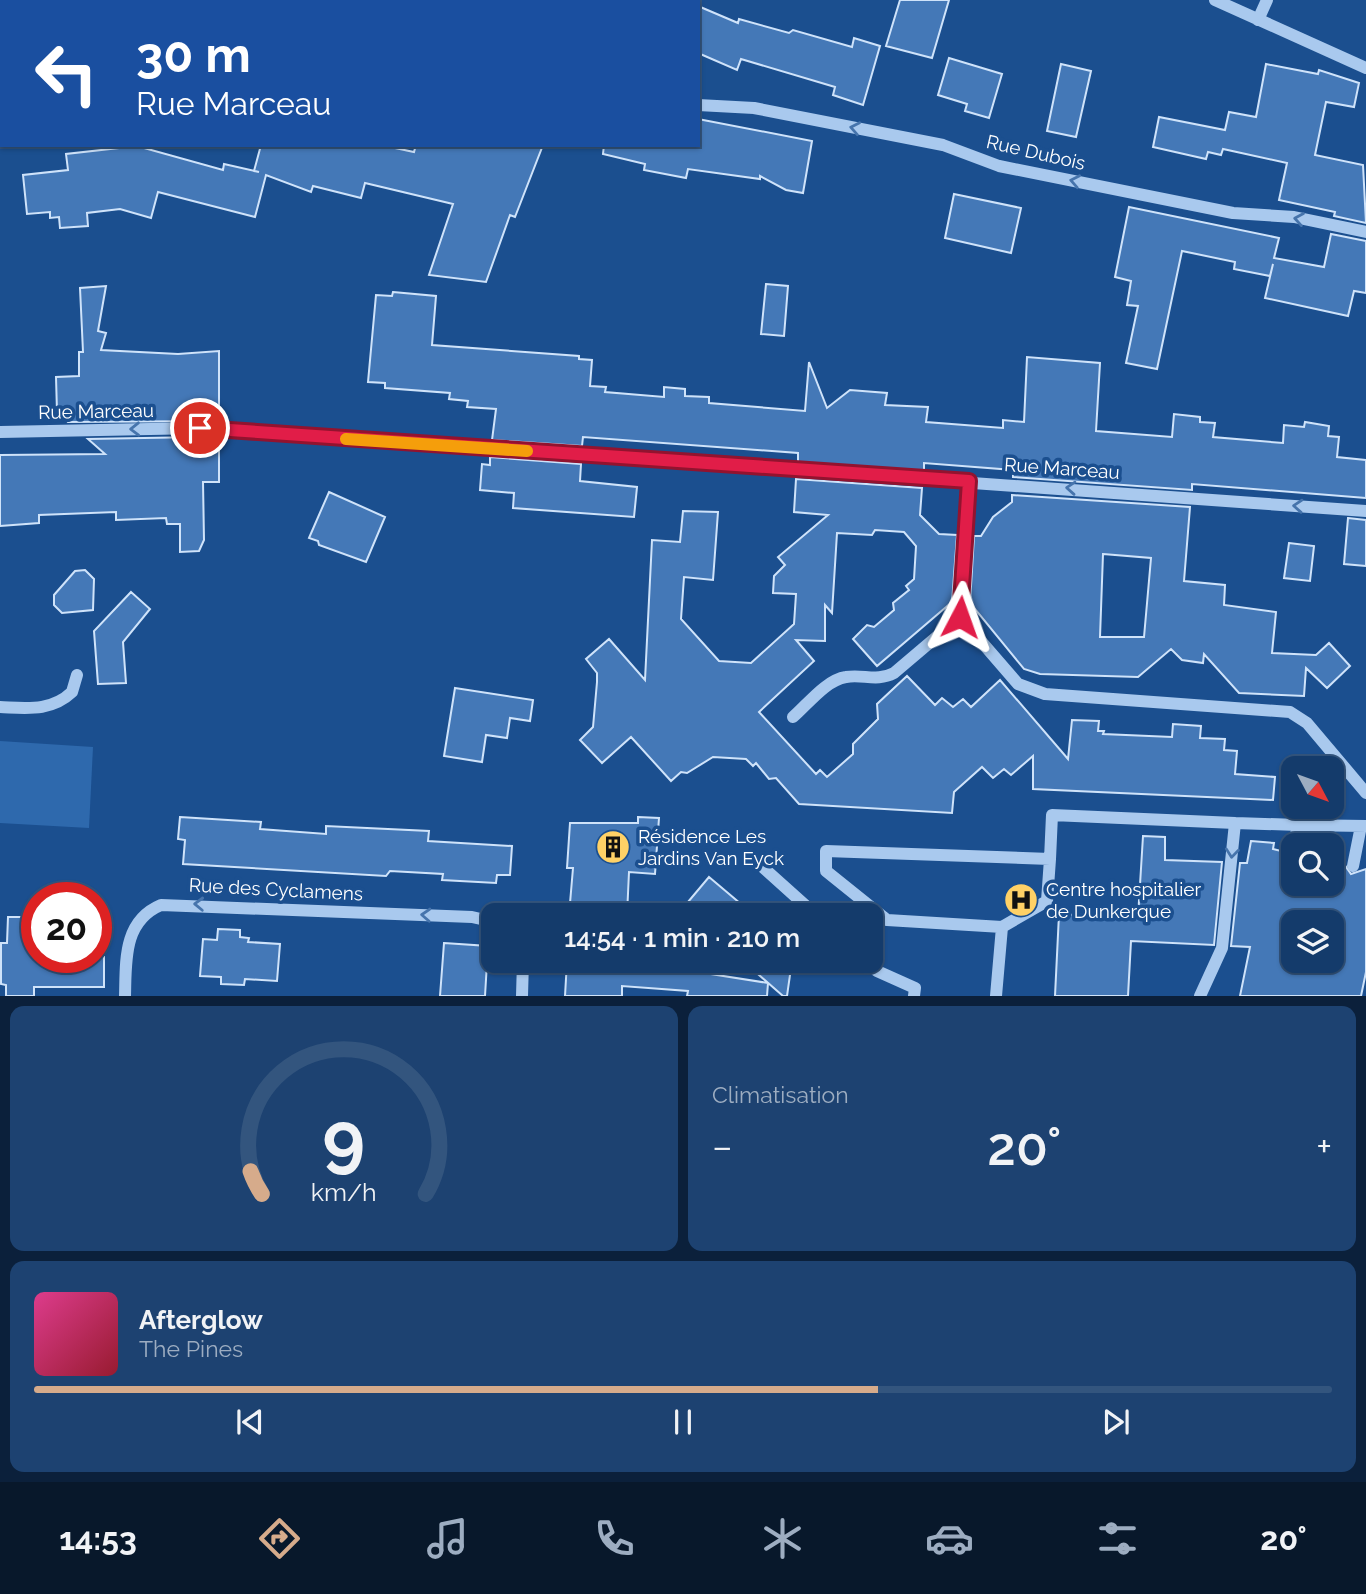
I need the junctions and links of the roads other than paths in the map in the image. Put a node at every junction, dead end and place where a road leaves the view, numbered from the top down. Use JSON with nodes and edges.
{"nodes":[{"id":1,"x":1214,"y":0,"type":"edge"},
{"id":2,"x":1267,"y":0,"type":"edge"},
{"id":3,"x":1258,"y":20,"type":"junction"},
{"id":4,"x":1366,"y":68,"type":"edge"},
{"id":5,"x":700,"y":105,"type":"edge"},
{"id":6,"x":1366,"y":232,"type":"edge"},
{"id":7,"x":0,"y":432,"type":"edge"},
{"id":8,"x":969,"y":481,"type":"junction"},
{"id":9,"x":1366,"y":511,"type":"edge"},
{"id":10,"x":960,"y":617,"type":"junction"},
{"id":11,"x":77,"y":674,"type":"dead end"},
{"id":12,"x":0,"y":707,"type":"edge"},
{"id":13,"x":793,"y":717,"type":"dead end"},
{"id":14,"x":1366,"y":793,"type":"edge"},
{"id":15,"x":1235,"y":823,"type":"junction"},
{"id":16,"x":1298,"y":825,"type":"junction"},
{"id":17,"x":1364,"y":826,"type":"edge"},
{"id":18,"x":1296,"y":833,"type":"edge"},
{"id":19,"x":1050,"y":859,"type":"junction"},
{"id":20,"x":757,"y":862,"type":"dead end"},
{"id":21,"x":1353,"y":866,"type":"dead end"},
{"id":22,"x":803,"y":903,"type":"edge"},
{"id":23,"x":481,"y":919,"type":"edge"},
{"id":24,"x":1002,"y":928,"type":"junction"},
{"id":25,"x":523,"y":973,"type":"edge"},
{"id":26,"x":881,"y":973,"type":"edge"},
{"id":27,"x":125,"y":996,"type":"edge"},
{"id":28,"x":522,"y":996,"type":"edge"},
{"id":29,"x":914,"y":996,"type":"edge"},
{"id":30,"x":996,"y":996,"type":"edge"},
{"id":31,"x":1200,"y":996,"type":"edge"}],
"edges":[{"from":1,"to":3,"type":"street"},
{"from":2,"to":3,"type":"street"},
{"from":3,"to":4,"type":"street"},
{"from":6,"to":5,"type":"street","name":"Rue Dubois","one_way":true},
{"from":8,"to":7,"type":"street","name":"Rue Marceau","one_way":true},
{"from":9,"to":8,"type":"street","name":"Rue Marceau","one_way":true},
{"from":8,"to":10,"type":"street"},
{"from":10,"to":13,"type":"street"},
{"from":10,"to":14,"type":"street"},
{"from":11,"to":12,"type":"street"},
{"from":15,"to":16,"type":"street"},
{"from":15,"to":19,"type":"street"},
{"from":15,"to":31,"type":"street","one_way":true},
{"from":16,"to":17,"type":"street"},
{"from":16,"to":18,"type":"street"},
{"from":17,"to":21,"type":"street"},
{"from":19,"to":24,"type":"street"},
{"from":19,"to":24,"type":"street"},
{"from":20,"to":22,"type":"street"},
{"from":23,"to":27,"type":"street","name":"Rue des Cyclamens","one_way":true},
{"from":24,"to":30,"type":"street"},
{"from":25,"to":28,"type":"street"},
{"from":26,"to":29,"type":"street"}]}
